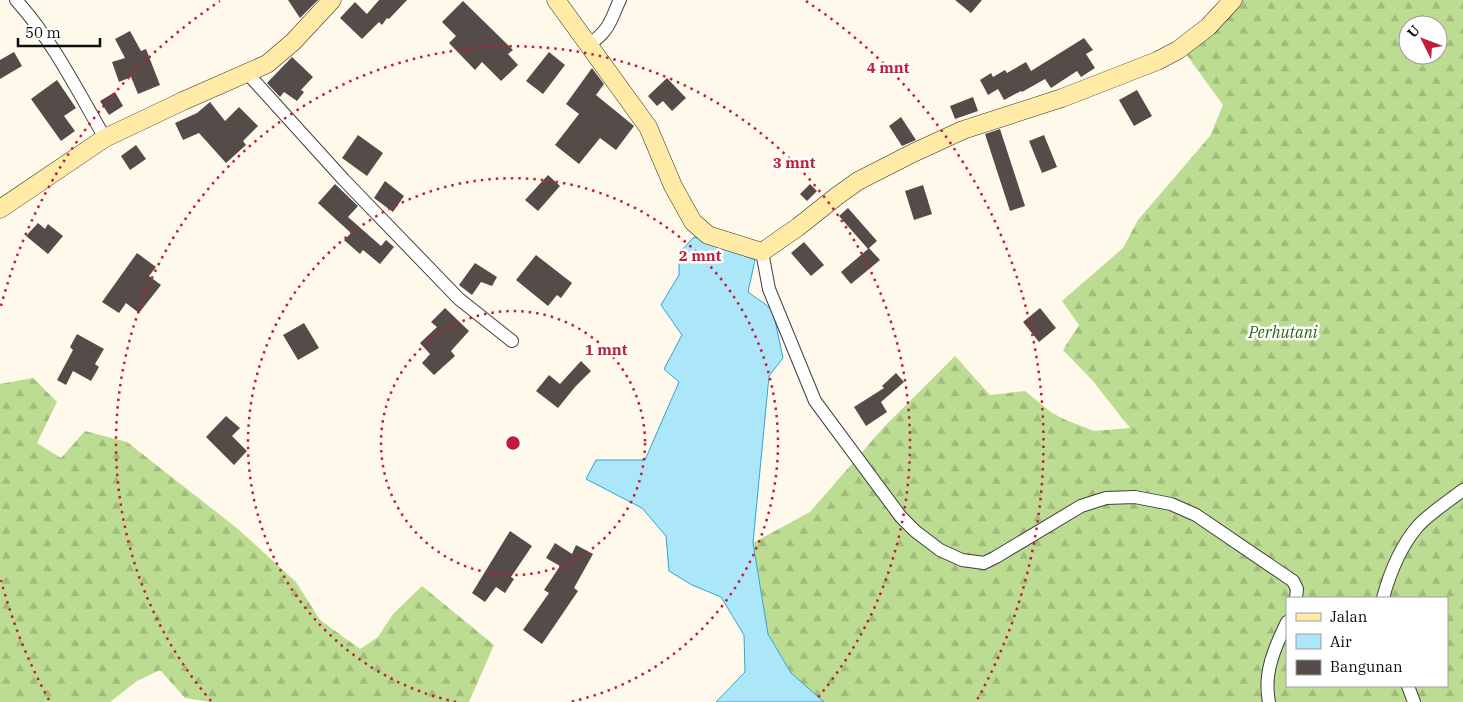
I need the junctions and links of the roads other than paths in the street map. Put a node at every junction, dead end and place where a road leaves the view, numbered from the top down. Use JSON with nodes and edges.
{"nodes":[{"id":1,"x":16,"y":0,"type":"edge"},
{"id":2,"x":332,"y":0,"type":"edge"},
{"id":3,"x":556,"y":0,"type":"edge"},
{"id":4,"x":620,"y":0,"type":"edge"},
{"id":5,"x":1233,"y":0,"type":"edge"},
{"id":6,"x":588,"y":46,"type":"junction"},
{"id":7,"x":248,"y":74,"type":"junction"},
{"id":8,"x":105,"y":138,"type":"junction"},
{"id":9,"x":0,"y":209,"type":"edge"},
{"id":10,"x":762,"y":252,"type":"junction"},
{"id":11,"x":512,"y":340,"type":"dead end"},
{"id":12,"x":1463,"y":490,"type":"edge"},
{"id":13,"x":1296,"y":597,"type":"edge"},
{"id":14,"x":1383,"y":597,"type":"edge"},
{"id":15,"x":1286,"y":624,"type":"edge"},
{"id":16,"x":1408,"y":687,"type":"edge"},
{"id":17,"x":1269,"y":702,"type":"edge"},
{"id":18,"x":1414,"y":702,"type":"edge"}],
"edges":[{"from":1,"to":8,"type":"street"},
{"from":2,"to":7,"type":"main road"},
{"from":3,"to":6,"type":"main road"},
{"from":4,"to":6,"type":"street"},
{"from":5,"to":10,"type":"main road"},
{"from":6,"to":10,"type":"main road"},
{"from":7,"to":8,"type":"main road"},
{"from":7,"to":11,"type":"street"},
{"from":8,"to":9,"type":"main road"},
{"from":10,"to":13,"type":"street"},
{"from":12,"to":14,"type":"street"},
{"from":15,"to":17,"type":"street"},
{"from":16,"to":18,"type":"street"}]}
